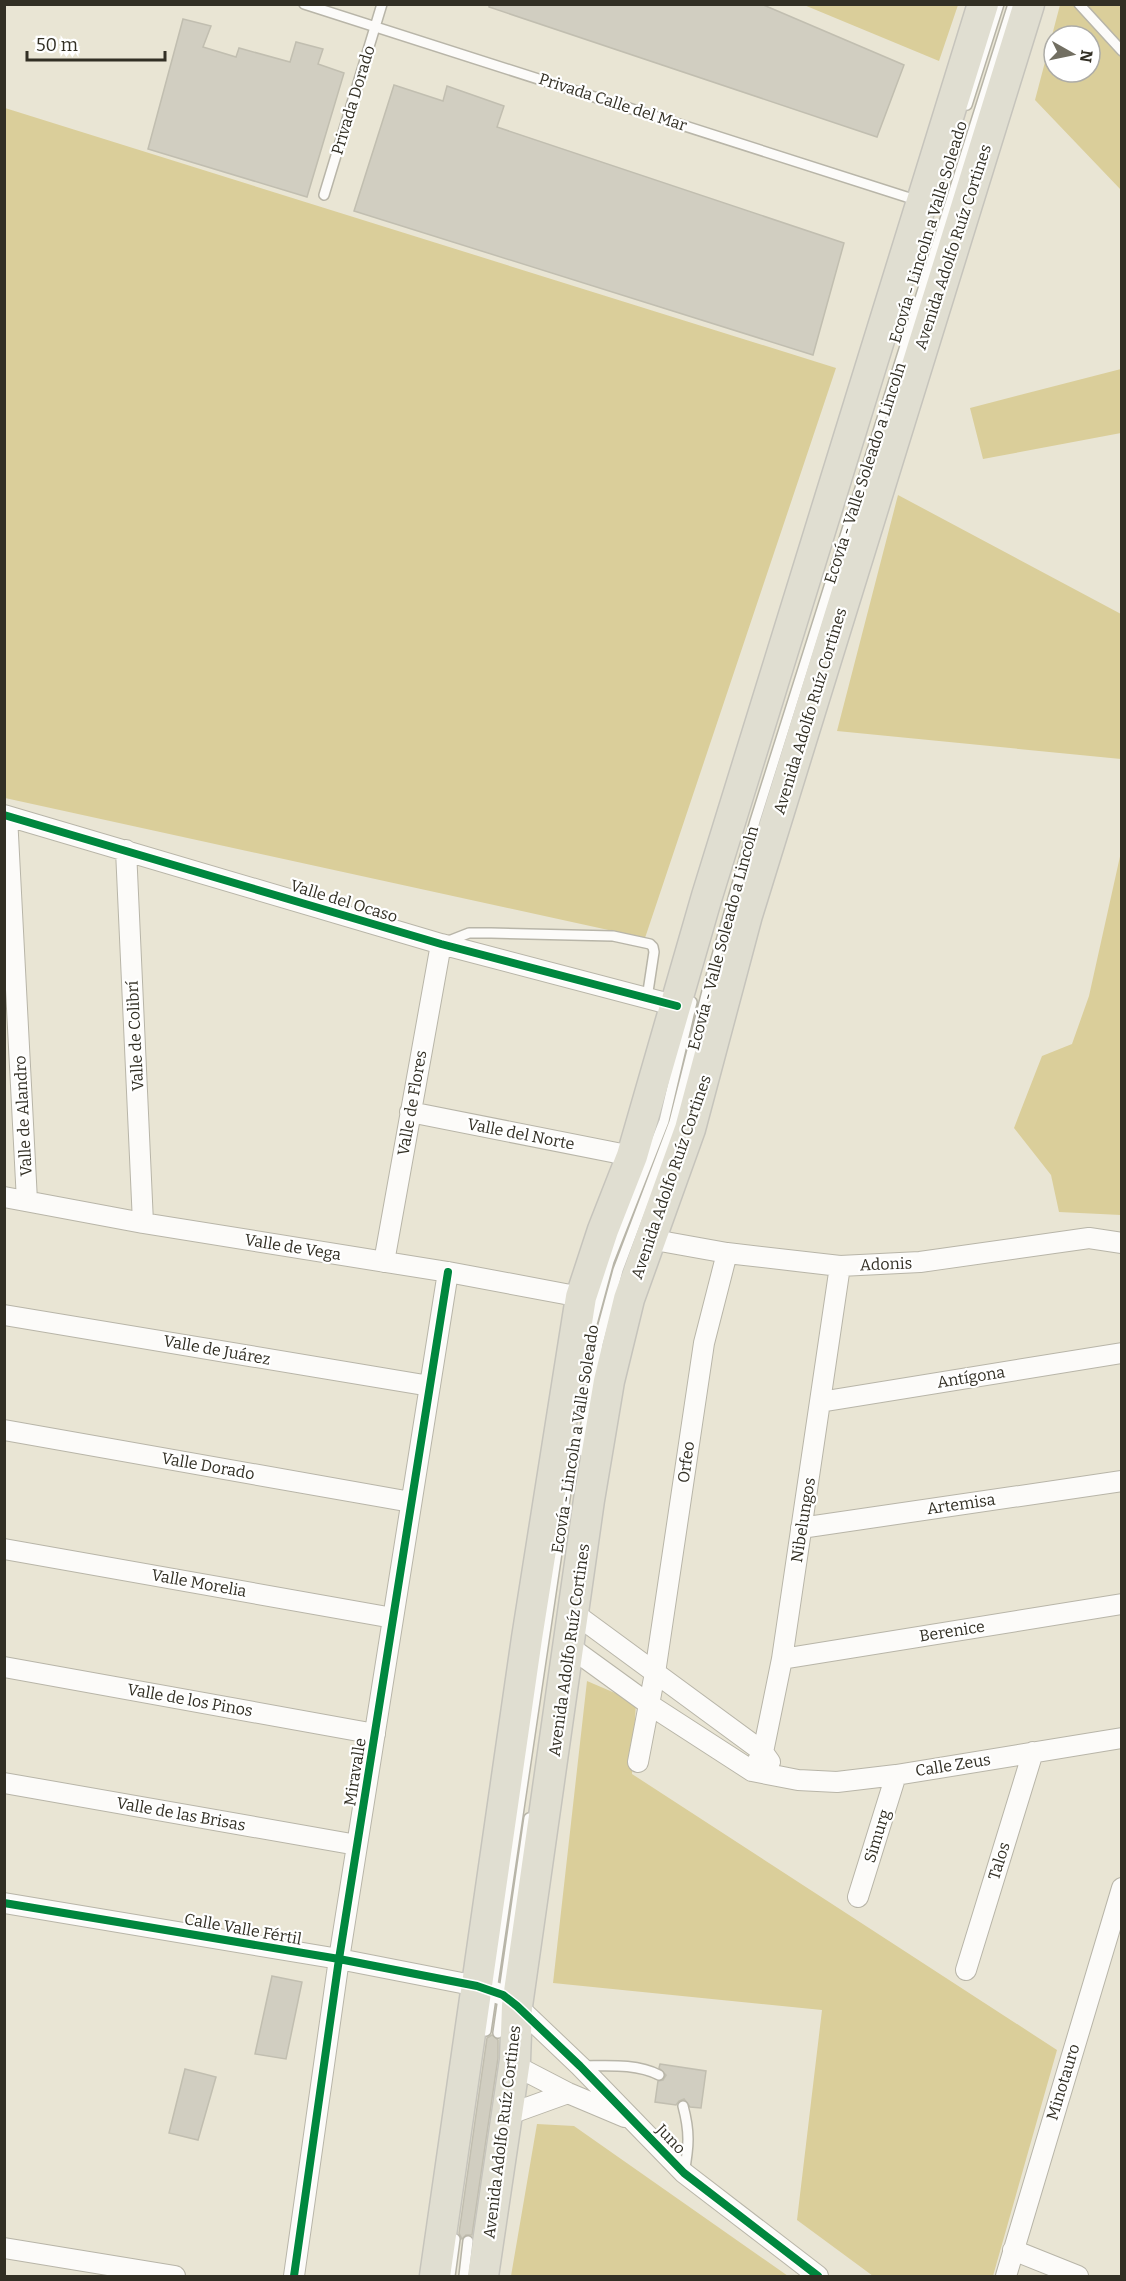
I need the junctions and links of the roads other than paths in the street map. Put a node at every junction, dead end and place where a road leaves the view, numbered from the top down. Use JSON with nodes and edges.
{"nodes":[{"id":1,"x":304,"y":4,"type":"edge"},
{"id":2,"x":382,"y":4,"type":"edge"},
{"id":3,"x":982,"y":4,"type":"edge"},
{"id":4,"x":999,"y":4,"type":"edge"},
{"id":5,"x":1013,"y":4,"type":"edge"},
{"id":6,"x":1029,"y":4,"type":"edge"},
{"id":7,"x":1078,"y":4,"type":"edge"},
{"id":8,"x":376,"y":26,"type":"junction"},
{"id":9,"x":1122,"y":51,"type":"edge"},
{"id":10,"x":963,"y":118,"type":"dead end"},
{"id":11,"x":324,"y":195,"type":"dead end"},
{"id":12,"x":921,"y":202,"type":"junction"},
{"id":13,"x":6,"y":815,"type":"edge"},
{"id":14,"x":126,"y":850,"type":"junction"},
{"id":15,"x":441,"y":944,"type":"junction"},
{"id":16,"x":647,"y":998,"type":"junction"},
{"id":17,"x":685,"y":1001,"type":"junction"},
{"id":18,"x":410,"y":1112,"type":"junction"},
{"id":19,"x":632,"y":1156,"type":"junction"},
{"id":20,"x":4,"y":1197,"type":"edge"},
{"id":21,"x":27,"y":1201,"type":"junction"},
{"id":22,"x":143,"y":1222,"type":"junction"},
{"id":23,"x":649,"y":1239,"type":"junction"},
{"id":24,"x":1122,"y":1243,"type":"edge"},
{"id":25,"x":727,"y":1253,"type":"junction"},
{"id":26,"x":384,"y":1262,"type":"junction"},
{"id":27,"x":840,"y":1266,"type":"junction"},
{"id":28,"x":448,"y":1272,"type":"junction"},
{"id":29,"x":582,"y":1297,"type":"junction"},
{"id":30,"x":4,"y":1315,"type":"edge"},
{"id":31,"x":1122,"y":1353,"type":"edge"},
{"id":32,"x":430,"y":1386,"type":"junction"},
{"id":33,"x":820,"y":1402,"type":"junction"},
{"id":34,"x":4,"y":1430,"type":"edge"},
{"id":35,"x":1122,"y":1480,"type":"edge"},
{"id":36,"x":411,"y":1502,"type":"junction"},
{"id":37,"x":801,"y":1528,"type":"junction"},
{"id":38,"x":570,"y":1534,"type":"dead end"},
{"id":39,"x":4,"y":1549,"type":"edge"},
{"id":40,"x":1122,"y":1604,"type":"edge"},
{"id":41,"x":574,"y":1613,"type":"junction"},
{"id":42,"x":393,"y":1618,"type":"junction"},
{"id":43,"x":570,"y":1647,"type":"junction"},
{"id":44,"x":782,"y":1659,"type":"junction"},
{"id":45,"x":4,"y":1666,"type":"edge"},
{"id":46,"x":655,"y":1673,"type":"junction"},
{"id":47,"x":650,"y":1706,"type":"junction"},
{"id":48,"x":375,"y":1734,"type":"junction"},
{"id":49,"x":1122,"y":1738,"type":"edge"},
{"id":50,"x":763,"y":1752,"type":"junction"},
{"id":51,"x":1033,"y":1752,"type":"junction"},
{"id":52,"x":638,"y":1762,"type":"dead end"},
{"id":53,"x":752,"y":1771,"type":"junction"},
{"id":54,"x":896,"y":1775,"type":"junction"},
{"id":55,"x":784,"y":1777,"type":"junction"},
{"id":56,"x":4,"y":1783,"type":"edge"},
{"id":57,"x":530,"y":1806,"type":"dead end"},
{"id":58,"x":357,"y":1845,"type":"junction"},
{"id":59,"x":1122,"y":1888,"type":"edge"},
{"id":60,"x":858,"y":1897,"type":"dead end"},
{"id":61,"x":4,"y":1902,"type":"edge"},
{"id":62,"x":339,"y":1959,"type":"junction"},
{"id":63,"x":966,"y":1970,"type":"dead end"},
{"id":64,"x":497,"y":1994,"type":"junction"},
{"id":65,"x":486,"y":2031,"type":"dead end"},
{"id":66,"x":498,"y":2032,"type":"dead end"},
{"id":67,"x":514,"y":2064,"type":"junction"},
{"id":68,"x":580,"y":2066,"type":"junction"},
{"id":69,"x":658,"y":2075,"type":"dead end"},
{"id":70,"x":568,"y":2093,"type":"junction"},
{"id":71,"x":683,"y":2106,"type":"dead end"},
{"id":72,"x":507,"y":2115,"type":"junction"},
{"id":73,"x":633,"y":2120,"type":"junction"},
{"id":74,"x":684,"y":2173,"type":"junction"},
{"id":75,"x":455,"y":2239,"type":"dead end"},
{"id":76,"x":468,"y":2241,"type":"dead end"},
{"id":77,"x":4,"y":2248,"type":"edge"},
{"id":78,"x":1012,"y":2250,"type":"junction"},
{"id":79,"x":175,"y":2277,"type":"edge"},
{"id":80,"x":294,"y":2277,"type":"edge"},
{"id":81,"x":435,"y":2277,"type":"edge"},
{"id":82,"x":450,"y":2277,"type":"edge"},
{"id":83,"x":464,"y":2277,"type":"edge"},
{"id":84,"x":483,"y":2277,"type":"edge"},
{"id":85,"x":818,"y":2277,"type":"edge"},
{"id":86,"x":1006,"y":2277,"type":"edge"},
{"id":87,"x":1078,"y":2277,"type":"edge"}],
"edges":[{"from":1,"to":8,"type":"lane","name":"Privada Calle del Mar"},
{"from":2,"to":8,"type":"lane","name":"Privada Dorado"},
{"from":3,"to":12,"type":"main road","name":"Avenida Adolfo Ruíz Cortines"},
{"from":4,"to":10,"type":"lane","name":"Ecovía - Lincoln a Valle Soleado"},
{"from":5,"to":38,"type":"lane","name":"Ecovía - Valle Soleado a Lincoln"},
{"from":6,"to":23,"type":"main road","name":"Avenida Adolfo Ruíz Cortines"},
{"from":7,"to":9,"type":"lane"},
{"from":8,"to":11,"type":"lane","name":"Privada Dorado"},
{"from":8,"to":12,"type":"lane","name":"Privada Calle del Mar"},
{"from":12,"to":17,"type":"main road","name":"Avenida Adolfo Ruíz Cortines"},
{"from":13,"to":14,"type":"street","name":"Valle del Ocaso"},
{"from":13,"to":21,"type":"street","name":"Valle de Alandro"},
{"from":14,"to":15,"type":"street","name":"Valle del Ocaso"},
{"from":14,"to":22,"type":"street","name":"Valle de Colibrí"},
{"from":15,"to":16,"type":"street","name":"Valle del Ocaso"},
{"from":15,"to":16,"type":"lane"},
{"from":15,"to":18,"type":"street","name":"Valle de Flores"},
{"from":16,"to":17,"type":"street","name":"Valle del Ocaso"},
{"from":17,"to":19,"type":"main road","name":"Avenida Adolfo Ruíz Cortines"},
{"from":17,"to":64,"type":"lane","name":"Ecovía - Lincoln a Valle Soleado"},
{"from":18,"to":19,"type":"street","name":"Valle del Norte"},
{"from":18,"to":26,"type":"street","name":"Valle de Flores"},
{"from":19,"to":29,"type":"main road","name":"Avenida Adolfo Ruíz Cortines"},
{"from":20,"to":21,"type":"street","name":"Valle de Vega"},
{"from":21,"to":22,"type":"street","name":"Valle de Vega"},
{"from":22,"to":26,"type":"street","name":"Valle de Vega"},
{"from":23,"to":25,"type":"street","name":"Adonis"},
{"from":23,"to":41,"type":"main road","name":"Avenida Adolfo Ruíz Cortines"},
{"from":24,"to":27,"type":"street","name":"Adonis"},
{"from":25,"to":27,"type":"street","name":"Adonis"},
{"from":25,"to":46,"type":"street","name":"Orfeo"},
{"from":26,"to":28,"type":"street","name":"Valle de Vega"},
{"from":27,"to":33,"type":"street","name":"Nibelungos"},
{"from":28,"to":29,"type":"street","name":"Valle de Vega"},
{"from":28,"to":32,"type":"street","name":"Miravalle"},
{"from":29,"to":64,"type":"main road","name":"Avenida Adolfo Ruíz Cortines"},
{"from":30,"to":32,"type":"street","name":"Valle de Juárez"},
{"from":31,"to":33,"type":"street","name":"Antígona"},
{"from":32,"to":36,"type":"street","name":"Miravalle"},
{"from":33,"to":37,"type":"street","name":"Nibelungos"},
{"from":34,"to":36,"type":"street","name":"Valle Dorado"},
{"from":35,"to":37,"type":"street","name":"Artemisa"},
{"from":36,"to":42,"type":"street","name":"Miravalle"},
{"from":37,"to":44,"type":"street","name":"Nibelungos"},
{"from":39,"to":42,"type":"street","name":"Valle Morelia"},
{"from":40,"to":44,"type":"street","name":"Berenice"},
{"from":41,"to":43,"type":"main road","name":"Avenida Adolfo Ruíz Cortines"},
{"from":41,"to":46,"type":"street"},
{"from":42,"to":48,"type":"street","name":"Miravalle"},
{"from":43,"to":47,"type":"street","name":"Calle Zeus"},
{"from":43,"to":64,"type":"main road","name":"Avenida Adolfo Ruíz Cortines"},
{"from":44,"to":50,"type":"street","name":"Nibelungos"},
{"from":45,"to":48,"type":"street","name":"Valle de los Pinos"},
{"from":46,"to":47,"type":"street","name":"Orfeo"},
{"from":46,"to":50,"type":"street"},
{"from":47,"to":52,"type":"street","name":"Orfeo"},
{"from":47,"to":53,"type":"street","name":"Calle Zeus"},
{"from":48,"to":58,"type":"street","name":"Miravalle"},
{"from":49,"to":51,"type":"street","name":"Calle Zeus"},
{"from":50,"to":53,"type":"street","name":"Nibelungos"},
{"from":50,"to":55,"type":"street"},
{"from":51,"to":54,"type":"street","name":"Calle Zeus"},
{"from":51,"to":63,"type":"street","name":"Talos"},
{"from":53,"to":55,"type":"street","name":"Calle Zeus"},
{"from":54,"to":55,"type":"street","name":"Calle Zeus"},
{"from":54,"to":60,"type":"street","name":"Simurg"},
{"from":56,"to":58,"type":"street","name":"Valle de las Brisas"},
{"from":57,"to":64,"type":"lane"},
{"from":58,"to":62,"type":"street","name":"Miravalle"},
{"from":59,"to":78,"type":"street","name":"Minotauro"},
{"from":61,"to":62,"type":"street","name":"Calle Valle Fértil"},
{"from":62,"to":64,"type":"street","name":"Calle Valle Fértil"},
{"from":62,"to":80,"type":"street","name":"Miravalle"},
{"from":64,"to":65,"type":"lane","name":"Ecovía - Lincoln a Valle Soleado"},
{"from":64,"to":66,"type":"lane"},
{"from":64,"to":67,"type":"main road","name":"Avenida Adolfo Ruíz Cortines"},
{"from":64,"to":68,"type":"street","name":"Juno"},
{"from":64,"to":81,"type":"main road","name":"Avenida Adolfo Ruíz Cortines"},
{"from":67,"to":70,"type":"street"},
{"from":67,"to":72,"type":"main road","name":"Avenida Adolfo Ruíz Cortines"},
{"from":68,"to":69,"type":"lane"},
{"from":68,"to":73,"type":"street","name":"Juno"},
{"from":70,"to":72,"type":"street"},
{"from":70,"to":73,"type":"street"},
{"from":71,"to":74,"type":"lane"},
{"from":72,"to":84,"type":"main road","name":"Avenida Adolfo Ruíz Cortines"},
{"from":73,"to":74,"type":"street","name":"Juno"},
{"from":74,"to":85,"type":"street","name":"Juno"},
{"from":75,"to":82,"type":"lane"},
{"from":76,"to":83,"type":"lane"},
{"from":77,"to":79,"type":"street"},
{"from":78,"to":86,"type":"street","name":"Minotauro"},
{"from":78,"to":87,"type":"street"}]}
